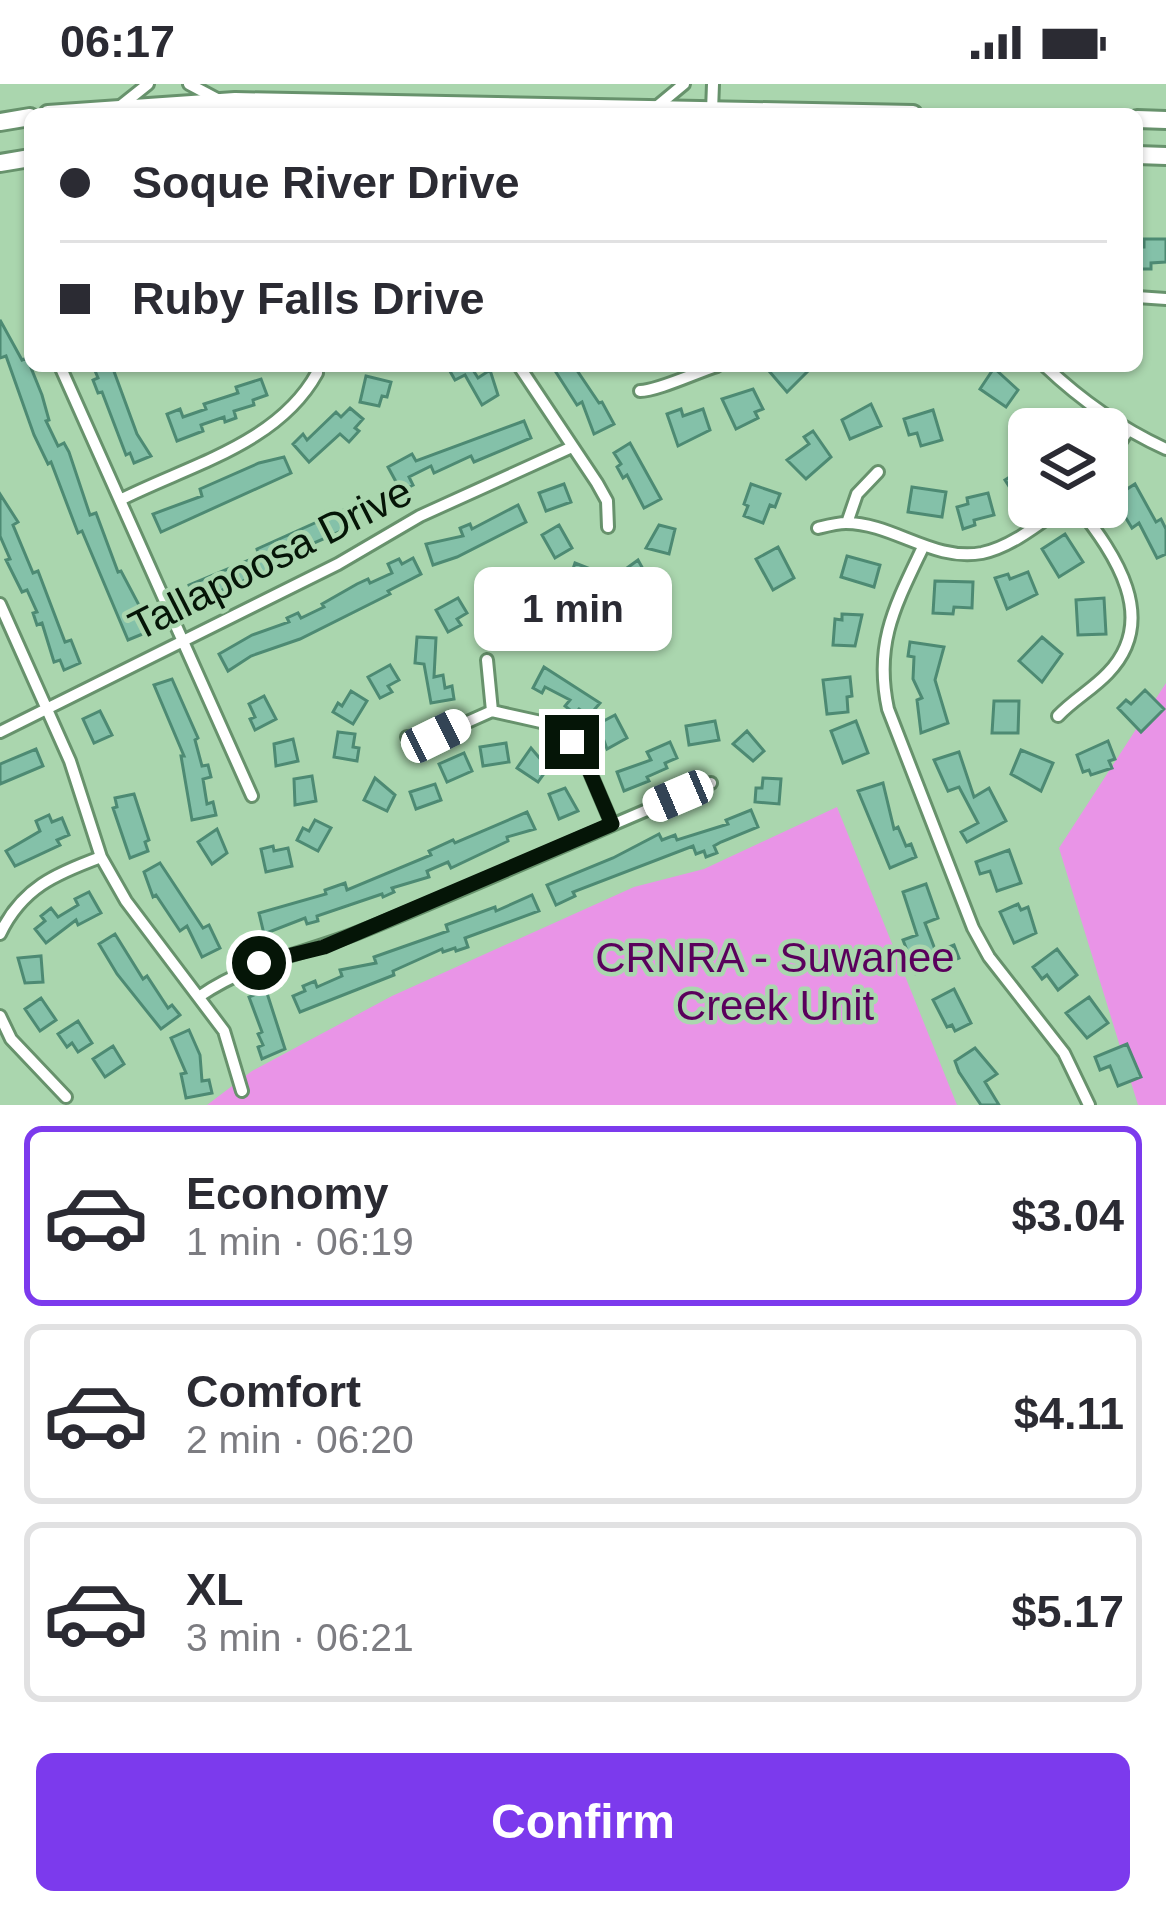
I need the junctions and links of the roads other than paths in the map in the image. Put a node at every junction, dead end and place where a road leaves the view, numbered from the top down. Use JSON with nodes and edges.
{"nodes":[{"id":1,"x":148,"y":84,"type":"edge"},
{"id":2,"x":190,"y":84,"type":"edge"},
{"id":3,"x":684,"y":84,"type":"edge"},
{"id":4,"x":221,"y":101,"type":"junction"},
{"id":5,"x":119,"y":108,"type":"edge"},
{"id":6,"x":131,"y":108,"type":"edge"},
{"id":7,"x":655,"y":108,"type":"joint"},
{"id":8,"x":62,"y":372,"type":"edge"},
{"id":9,"x":523,"y":372,"type":"edge"},
{"id":10,"x":697,"y":372,"type":"edge"},
{"id":11,"x":1051,"y":372,"type":"edge"},
{"id":12,"x":317,"y":373,"type":"dead end"},
{"id":13,"x":640,"y":392,"type":"dead end"},
{"id":14,"x":1094,"y":408,"type":"edge"},
{"id":15,"x":1128,"y":432,"type":"edge"},
{"id":16,"x":572,"y":447,"type":"junction"},
{"id":17,"x":1166,"y":449,"type":"edge"},
{"id":18,"x":878,"y":472,"type":"dead end"},
{"id":19,"x":121,"y":500,"type":"junction"},
{"id":20,"x":847,"y":523,"type":"junction"},
{"id":21,"x":608,"y":527,"type":"dead end"},
{"id":22,"x":818,"y":528,"type":"dead end"},
{"id":23,"x":1031,"y":528,"type":"edge"},
{"id":24,"x":1092,"y":528,"type":"edge"},
{"id":25,"x":923,"y":547,"type":"junction"},
{"id":26,"x":0,"y":604,"type":"edge"},
{"id":27,"x":184,"y":641,"type":"junction"},
{"id":28,"x":487,"y":660,"type":"dead end"},
{"id":29,"x":47,"y":710,"type":"junction"},
{"id":30,"x":492,"y":711,"type":"junction"},
{"id":31,"x":1058,"y":716,"type":"dead end"},
{"id":32,"x":0,"y":732,"type":"edge"},
{"id":33,"x":407,"y":737,"type":"dead end"},
{"id":34,"x":711,"y":783,"type":"dead end"},
{"id":35,"x":252,"y":796,"type":"dead end"},
{"id":36,"x":612,"y":824,"type":"junction"},
{"id":37,"x":100,"y":857,"type":"junction"},
{"id":38,"x":0,"y":934,"type":"edge"},
{"id":39,"x":200,"y":996,"type":"junction"},
{"id":40,"x":0,"y":1016,"type":"edge"},
{"id":41,"x":242,"y":1091,"type":"dead end"},
{"id":42,"x":67,"y":1097,"type":"dead end"},
{"id":43,"x":1089,"y":1105,"type":"edge"}],
"edges":[{"from":1,"to":5,"type":"street"},
{"from":2,"to":4,"type":"street"},
{"from":3,"to":7,"type":"street"},
{"from":4,"to":6,"type":"highway"},
{"from":4,"to":7,"type":"highway"},
{"from":8,"to":19,"type":"street"},
{"from":9,"to":16,"type":"street"},
{"from":10,"to":13,"type":"street"},
{"from":11,"to":14,"type":"street"},
{"from":12,"to":19,"type":"street"},
{"from":15,"to":17,"type":"street"},
{"from":16,"to":21,"type":"street"},
{"from":16,"to":27,"type":"street","name":"Tallapoosa Drive"},
{"from":18,"to":20,"type":"street"},
{"from":19,"to":27,"type":"street"},
{"from":20,"to":22,"type":"street"},
{"from":20,"to":25,"type":"street"},
{"from":23,"to":25,"type":"street"},
{"from":24,"to":31,"type":"street"},
{"from":25,"to":43,"type":"street"},
{"from":26,"to":29,"type":"street"},
{"from":27,"to":29,"type":"street","name":"Tallapoosa Drive"},
{"from":27,"to":35,"type":"street"},
{"from":28,"to":30,"type":"street"},
{"from":29,"to":32,"type":"street","name":"Tallapoosa Drive"},
{"from":29,"to":37,"type":"street"},
{"from":30,"to":33,"type":"street"},
{"from":30,"to":36,"type":"street"},
{"from":34,"to":36,"type":"street"},
{"from":36,"to":39,"type":"street"},
{"from":37,"to":38,"type":"street"},
{"from":37,"to":39,"type":"street"},
{"from":39,"to":41,"type":"street"},
{"from":40,"to":42,"type":"street"}]}
